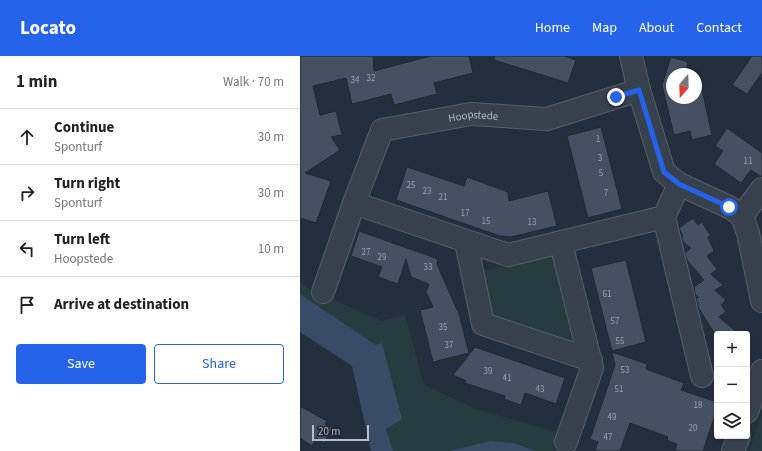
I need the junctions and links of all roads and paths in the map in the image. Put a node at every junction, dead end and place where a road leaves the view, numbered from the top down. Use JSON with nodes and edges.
{"nodes":[{"id":1,"x":631,"y":56,"type":"edge"},
{"id":2,"x":639,"y":90,"type":"junction"},
{"id":3,"x":679,"y":184,"type":"junction"},
{"id":4,"x":762,"y":189,"type":"edge"},
{"id":5,"x":354,"y":203,"type":"junction"},
{"id":6,"x":742,"y":216,"type":"junction"},
{"id":7,"x":664,"y":217,"type":"junction"},
{"id":8,"x":466,"y":242,"type":"junction"},
{"id":9,"x":561,"y":243,"type":"junction"},
{"id":10,"x":323,"y":292,"type":"dead end"},
{"id":11,"x":762,"y":302,"type":"edge"},
{"id":12,"x":591,"y":360,"type":"junction"},
{"id":13,"x":702,"y":376,"type":"dead end"},
{"id":14,"x":760,"y":381,"type":"edge"},
{"id":15,"x":750,"y":405,"type":"edge"},
{"id":16,"x":738,"y":439,"type":"edge"},
{"id":17,"x":566,"y":442,"type":"dead end"},
{"id":18,"x":733,"y":451,"type":"edge"}],
"edges":[{"from":1,"to":2,"type":"street"},
{"from":2,"to":3,"type":"street"},
{"from":2,"to":5,"type":"street","name":"Hoopstede"},
{"from":3,"to":6,"type":"street"},
{"from":3,"to":7,"type":"street"},
{"from":4,"to":6,"type":"street"},
{"from":5,"to":8,"type":"street"},
{"from":5,"to":10,"type":"street","name":"Hoopstede"},
{"from":6,"to":11,"type":"street"},
{"from":7,"to":9,"type":"street"},
{"from":7,"to":13,"type":"street"},
{"from":8,"to":9,"type":"street"},
{"from":8,"to":12,"type":"street"},
{"from":9,"to":12,"type":"street"},
{"from":12,"to":17,"type":"street"},
{"from":14,"to":15,"type":"street"},
{"from":16,"to":18,"type":"street"}]}
